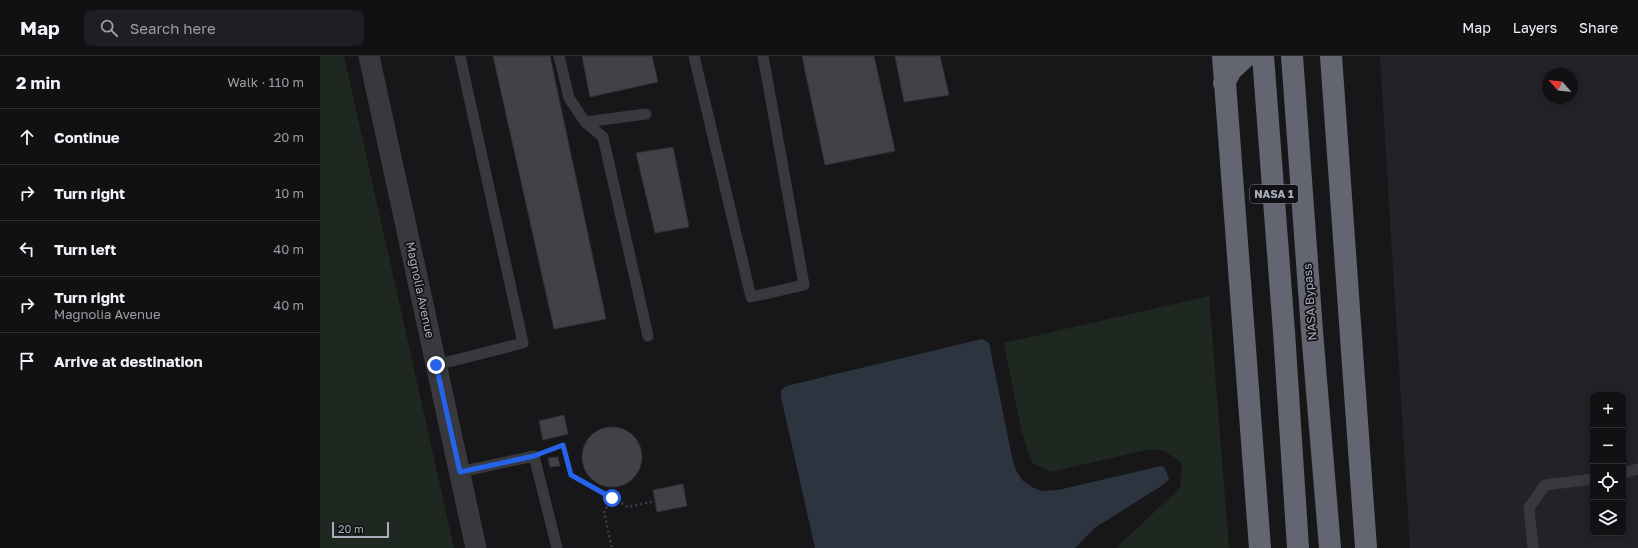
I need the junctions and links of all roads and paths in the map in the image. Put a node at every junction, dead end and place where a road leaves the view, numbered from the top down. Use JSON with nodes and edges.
{"nodes":[{"id":1,"x":369,"y":56,"type":"edge"},
{"id":2,"x":460,"y":56,"type":"edge"},
{"id":3,"x":559,"y":56,"type":"edge"},
{"id":4,"x":694,"y":56,"type":"edge"},
{"id":5,"x":763,"y":56,"type":"edge"},
{"id":6,"x":1223,"y":56,"type":"edge"},
{"id":7,"x":1246,"y":56,"type":"edge"},
{"id":8,"x":1263,"y":56,"type":"edge"},
{"id":9,"x":1292,"y":56,"type":"edge"},
{"id":10,"x":1328,"y":57,"type":"edge"},
{"id":11,"x":1224,"y":83,"type":"junction"},
{"id":12,"x":646,"y":114,"type":"dead end"},
{"id":13,"x":585,"y":122,"type":"junction"},
{"id":14,"x":648,"y":336,"type":"dead end"},
{"id":15,"x":436,"y":365,"type":"junction"},
{"id":16,"x":534,"y":456,"type":"junction"},
{"id":17,"x":1638,"y":470,"type":"edge"},
{"id":18,"x":460,"y":472,"type":"junction"},
{"id":19,"x":1626,"y":472,"type":"edge"},
{"id":20,"x":1590,"y":479,"type":"edge"},
{"id":21,"x":612,"y":498,"type":"junction"},
{"id":22,"x":655,"y":501,"type":"dead end"},
{"id":23,"x":476,"y":548,"type":"edge"},
{"id":24,"x":557,"y":548,"type":"edge"},
{"id":25,"x":612,"y":548,"type":"edge"},
{"id":26,"x":1260,"y":548,"type":"edge"},
{"id":27,"x":1298,"y":548,"type":"edge"},
{"id":28,"x":1330,"y":548,"type":"edge"},
{"id":29,"x":1366,"y":548,"type":"edge"},
{"id":30,"x":1533,"y":548,"type":"edge"}],
"edges":[{"from":1,"to":15,"type":"street","name":"Magnolia Avenue"},
{"from":2,"to":15,"type":"lane"},
{"from":3,"to":13,"type":"lane"},
{"from":4,"to":5,"type":"lane"},
{"from":6,"to":11,"type":"highway"},
{"from":7,"to":11,"type":"highway"},
{"from":8,"to":27,"type":"highway","number":"NASA 1"},
{"from":9,"to":28,"type":"highway","name":"NASA Bypass","number":"NASA 1"},
{"from":10,"to":29,"type":"highway"},
{"from":11,"to":26,"type":"highway"},
{"from":12,"to":13,"type":"lane"},
{"from":13,"to":14,"type":"lane"},
{"from":15,"to":18,"type":"street","name":"Magnolia Avenue"},
{"from":16,"to":18,"type":"lane"},
{"from":16,"to":21,"type":"path"},
{"from":16,"to":24,"type":"lane"},
{"from":17,"to":19,"type":"lane"},
{"from":18,"to":23,"type":"street","name":"Magnolia Avenue"},
{"from":20,"to":30,"type":"lane"},
{"from":21,"to":22,"type":"path"},
{"from":21,"to":25,"type":"path"}]}
